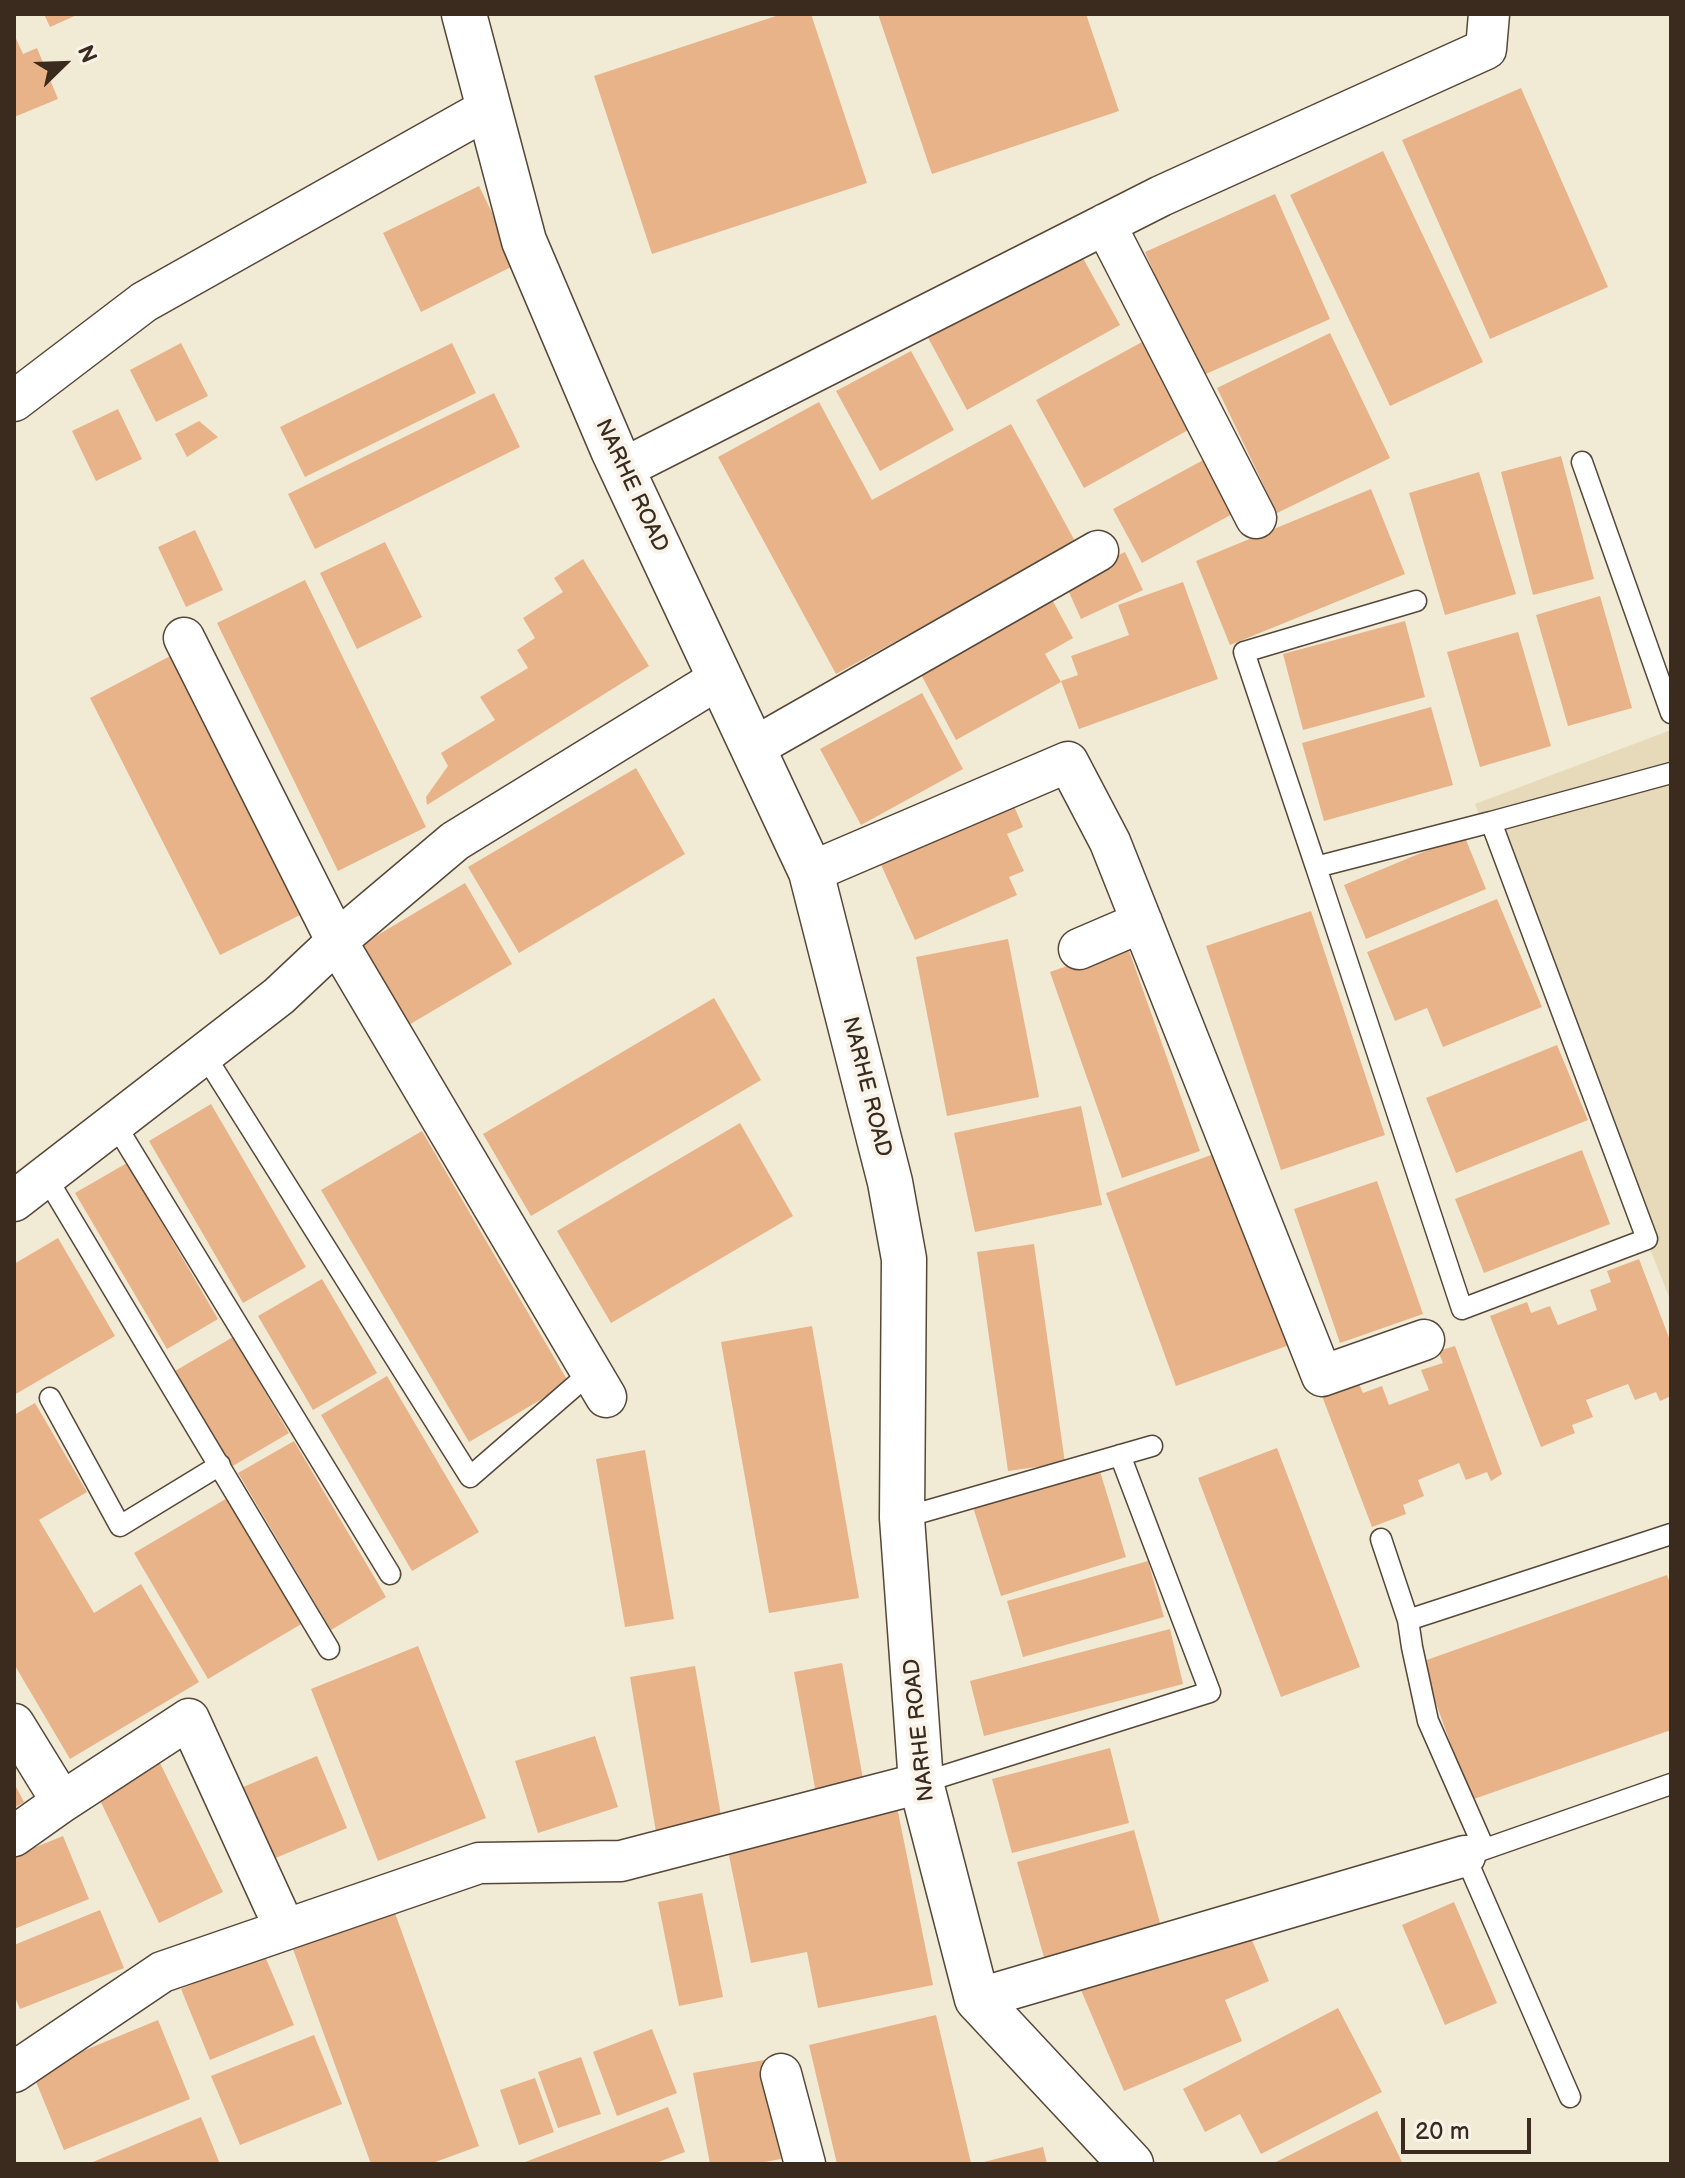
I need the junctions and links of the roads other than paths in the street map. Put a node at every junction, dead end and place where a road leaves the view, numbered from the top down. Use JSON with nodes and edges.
{"nodes":[{"id":1,"x":464,"y":14,"type":"edge"},
{"id":2,"x":1489,"y":14,"type":"edge"},
{"id":3,"x":489,"y":108,"type":"junction"},
{"id":4,"x":1105,"y":224,"type":"junction"},
{"id":5,"x":14,"y":401,"type":"edge"},
{"id":6,"x":1582,"y":462,"type":"dead end"},
{"id":7,"x":622,"y":469,"type":"junction"},
{"id":8,"x":1256,"y":518,"type":"dead end"},
{"id":9,"x":1098,"y":551,"type":"dead end"},
{"id":10,"x":1416,"y":601,"type":"dead end"},
{"id":11,"x":184,"y":638,"type":"dead end"},
{"id":12,"x":720,"y":678,"type":"junction"},
{"id":13,"x":1671,"y":713,"type":"edge"},
{"id":14,"x":753,"y":748,"type":"junction"},
{"id":15,"x":1671,"y":773,"type":"edge"},
{"id":16,"x":1491,"y":822,"type":"junction"},
{"id":17,"x":1316,"y":867,"type":"junction"},
{"id":18,"x":811,"y":872,"type":"junction"},
{"id":19,"x":1142,"y":922,"type":"junction"},
{"id":20,"x":337,"y":942,"type":"junction"},
{"id":21,"x":1079,"y":949,"type":"dead end"},
{"id":22,"x":204,"y":1054,"type":"junction"},
{"id":23,"x":115,"y":1124,"type":"junction"},
{"id":24,"x":46,"y":1177,"type":"junction"},
{"id":25,"x":14,"y":1201,"type":"edge"},
{"id":26,"x":1424,"y":1340,"type":"dead end"},
{"id":27,"x":598,"y":1384,"type":"joint"},
{"id":28,"x":50,"y":1398,"type":"dead end"},
{"id":29,"x":1152,"y":1446,"type":"dead end"},
{"id":30,"x":1120,"y":1455,"type":"junction"},
{"id":31,"x":220,"y":1465,"type":"junction"},
{"id":32,"x":902,"y":1518,"type":"junction"},
{"id":33,"x":1671,"y":1534,"type":"edge"},
{"id":34,"x":1381,"y":1539,"type":"dead end"},
{"id":35,"x":390,"y":1574,"type":"dead end"},
{"id":36,"x":1408,"y":1620,"type":"junction"},
{"id":37,"x":329,"y":1649,"type":"dead end"},
{"id":38,"x":14,"y":1724,"type":"edge"},
{"id":39,"x":921,"y":1783,"type":"junction"},
{"id":40,"x":1671,"y":1784,"type":"edge"},
{"id":41,"x":62,"y":1802,"type":"junction"},
{"id":42,"x":14,"y":1836,"type":"edge"},
{"id":43,"x":1475,"y":1852,"type":"junction"},
{"id":44,"x":285,"y":1929,"type":"junction"},
{"id":45,"x":977,"y":1999,"type":"junction"},
{"id":46,"x":20,"y":2054,"type":"edge"},
{"id":47,"x":781,"y":2074,"type":"dead end"},
{"id":48,"x":1570,"y":2097,"type":"dead end"},
{"id":49,"x":805,"y":2164,"type":"edge"},
{"id":50,"x":1131,"y":2164,"type":"edge"}],
"edges":[{"from":1,"to":3,"type":"street","name":"NARHE ROAD"},
{"from":2,"to":4,"type":"street"},
{"from":3,"to":5,"type":"street"},
{"from":3,"to":7,"type":"street","name":"NARHE ROAD"},
{"from":4,"to":7,"type":"street"},
{"from":4,"to":8,"type":"street"},
{"from":6,"to":13,"type":"lane"},
{"from":7,"to":12,"type":"street","name":"NARHE ROAD"},
{"from":9,"to":14,"type":"street"},
{"from":10,"to":17,"type":"lane"},
{"from":11,"to":20,"type":"street"},
{"from":12,"to":14,"type":"street","name":"NARHE ROAD"},
{"from":12,"to":20,"type":"street"},
{"from":14,"to":18,"type":"street","name":"NARHE ROAD"},
{"from":15,"to":16,"type":"lane"},
{"from":16,"to":17,"type":"lane"},
{"from":16,"to":17,"type":"lane"},
{"from":18,"to":19,"type":"street"},
{"from":18,"to":32,"type":"street","name":"NARHE ROAD"},
{"from":19,"to":21,"type":"street"},
{"from":19,"to":26,"type":"street"},
{"from":20,"to":22,"type":"street"},
{"from":20,"to":27,"type":"street"},
{"from":22,"to":23,"type":"street"},
{"from":22,"to":27,"type":"lane"},
{"from":23,"to":24,"type":"street"},
{"from":23,"to":35,"type":"lane"},
{"from":24,"to":25,"type":"street"},
{"from":24,"to":31,"type":"lane"},
{"from":28,"to":31,"type":"lane"},
{"from":29,"to":30,"type":"lane"},
{"from":30,"to":32,"type":"lane"},
{"from":30,"to":39,"type":"lane"},
{"from":31,"to":37,"type":"lane"},
{"from":32,"to":39,"type":"street","name":"NARHE ROAD"},
{"from":33,"to":36,"type":"lane"},
{"from":34,"to":36,"type":"lane"},
{"from":36,"to":43,"type":"lane"},
{"from":38,"to":41,"type":"street"},
{"from":39,"to":44,"type":"street"},
{"from":39,"to":45,"type":"street","name":"NARHE ROAD"},
{"from":40,"to":43,"type":"lane"},
{"from":41,"to":42,"type":"street"},
{"from":41,"to":44,"type":"street"},
{"from":43,"to":45,"type":"street"},
{"from":43,"to":48,"type":"lane"},
{"from":44,"to":46,"type":"street"},
{"from":45,"to":50,"type":"street","name":"NARHE ROAD"},
{"from":47,"to":49,"type":"street"}]}
